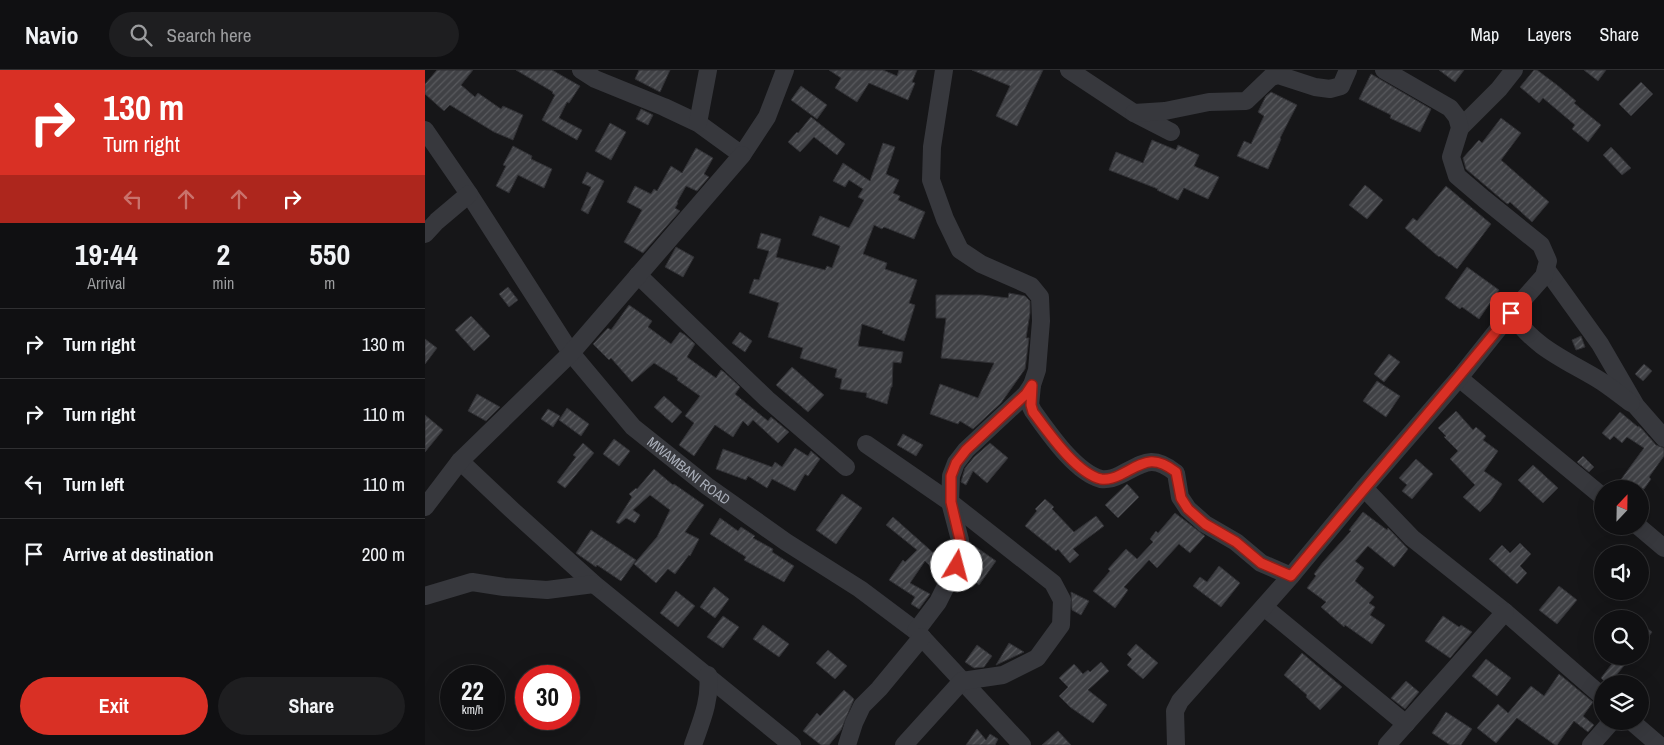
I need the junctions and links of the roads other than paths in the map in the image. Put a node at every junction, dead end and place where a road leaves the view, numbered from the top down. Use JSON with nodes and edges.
{"nodes":[{"id":1,"x":581,"y":70,"type":"edge"},
{"id":2,"x":708,"y":70,"type":"edge"},
{"id":3,"x":785,"y":70,"type":"edge"},
{"id":4,"x":943,"y":70,"type":"edge"},
{"id":5,"x":1069,"y":70,"type":"edge"},
{"id":6,"x":1348,"y":70,"type":"edge"},
{"id":7,"x":1384,"y":70,"type":"edge"},
{"id":8,"x":1514,"y":70,"type":"edge"},
{"id":9,"x":1134,"y":113,"type":"junction"},
{"id":10,"x":698,"y":123,"type":"junction"},
{"id":11,"x":1460,"y":128,"type":"junction"},
{"id":12,"x":425,"y":130,"type":"edge"},
{"id":13,"x":1171,"y":132,"type":"dead end"},
{"id":14,"x":742,"y":155,"type":"junction"},
{"id":15,"x":469,"y":194,"type":"junction"},
{"id":16,"x":425,"y":234,"type":"edge"},
{"id":17,"x":1546,"y":269,"type":"junction"},
{"id":18,"x":638,"y":275,"type":"junction"},
{"id":19,"x":1511,"y":313,"type":"junction"},
{"id":20,"x":571,"y":353,"type":"junction"},
{"id":21,"x":1459,"y":378,"type":"junction"},
{"id":22,"x":1032,"y":385,"type":"junction"},
{"id":23,"x":1636,"y":406,"type":"junction"},
{"id":24,"x":1664,"y":427,"type":"edge"},
{"id":25,"x":1664,"y":438,"type":"edge"},
{"id":26,"x":866,"y":444,"type":"dead end"},
{"id":27,"x":461,"y":461,"type":"junction"},
{"id":28,"x":846,"y":467,"type":"dead end"},
{"id":29,"x":1364,"y":488,"type":"junction"},
{"id":30,"x":1594,"y":490,"type":"edge"},
{"id":31,"x":951,"y":502,"type":"junction"},
{"id":32,"x":425,"y":507,"type":"edge"},
{"id":33,"x":1649,"y":535,"type":"edge"},
{"id":34,"x":1664,"y":548,"type":"edge"},
{"id":35,"x":1291,"y":576,"type":"junction"},
{"id":36,"x":594,"y":584,"type":"junction"},
{"id":37,"x":425,"y":596,"type":"edge"},
{"id":38,"x":1264,"y":607,"type":"junction"},
{"id":39,"x":1505,"y":612,"type":"junction"},
{"id":40,"x":919,"y":634,"type":"junction"},
{"id":41,"x":708,"y":675,"type":"junction"},
{"id":42,"x":962,"y":681,"type":"junction"},
{"id":43,"x":1594,"y":689,"type":"edge"},
{"id":44,"x":1406,"y":724,"type":"junction"},
{"id":45,"x":1604,"y":730,"type":"edge"},
{"id":46,"x":1642,"y":730,"type":"edge"},
{"id":47,"x":693,"y":745,"type":"edge"},
{"id":48,"x":792,"y":745,"type":"edge"},
{"id":49,"x":847,"y":745,"type":"edge"},
{"id":50,"x":904,"y":745,"type":"edge"},
{"id":51,"x":1022,"y":745,"type":"edge"},
{"id":52,"x":1176,"y":745,"type":"edge"},
{"id":53,"x":1387,"y":745,"type":"edge"},
{"id":54,"x":1591,"y":745,"type":"edge"},
{"id":55,"x":1659,"y":745,"type":"edge"}],
"edges":[{"from":1,"to":10,"type":"street"},
{"from":2,"to":10,"type":"street"},
{"from":3,"to":14,"type":"street"},
{"from":4,"to":22,"type":"street"},
{"from":5,"to":9,"type":"street"},
{"from":6,"to":9,"type":"street"},
{"from":7,"to":11,"type":"street"},
{"from":8,"to":11,"type":"street"},
{"from":9,"to":13,"type":"street"},
{"from":10,"to":14,"type":"street"},
{"from":11,"to":17,"type":"street"},
{"from":12,"to":15,"type":"street","name":"MWAMBANI ROAD"},
{"from":14,"to":18,"type":"street"},
{"from":15,"to":16,"type":"street"},
{"from":15,"to":20,"type":"street","name":"MWAMBANI ROAD"},
{"from":17,"to":19,"type":"street"},
{"from":17,"to":23,"type":"street"},
{"from":18,"to":20,"type":"street"},
{"from":18,"to":28,"type":"street"},
{"from":19,"to":21,"type":"street"},
{"from":19,"to":23,"type":"street"},
{"from":20,"to":27,"type":"street"},
{"from":20,"to":40,"type":"street","name":"MWAMBANI ROAD"},
{"from":21,"to":29,"type":"street"},
{"from":21,"to":30,"type":"street"},
{"from":22,"to":31,"type":"street"},
{"from":22,"to":35,"type":"street"},
{"from":23,"to":24,"type":"street"},
{"from":23,"to":25,"type":"street"},
{"from":26,"to":31,"type":"street"},
{"from":27,"to":32,"type":"street"},
{"from":27,"to":36,"type":"street"},
{"from":29,"to":35,"type":"street"},
{"from":29,"to":39,"type":"street"},
{"from":31,"to":40,"type":"street"},
{"from":31,"to":42,"type":"street"},
{"from":33,"to":34,"type":"street"},
{"from":35,"to":38,"type":"street"},
{"from":36,"to":37,"type":"street"},
{"from":36,"to":41,"type":"street"},
{"from":38,"to":44,"type":"street"},
{"from":38,"to":52,"type":"street"},
{"from":39,"to":43,"type":"street"},
{"from":39,"to":44,"type":"street"},
{"from":40,"to":42,"type":"street","name":"MWAMBANI ROAD"},
{"from":40,"to":49,"type":"street"},
{"from":41,"to":47,"type":"street"},
{"from":41,"to":48,"type":"street"},
{"from":42,"to":50,"type":"street"},
{"from":42,"to":51,"type":"street","name":"MWAMBANI ROAD"},
{"from":44,"to":53,"type":"street"},
{"from":45,"to":54,"type":"street"},
{"from":46,"to":55,"type":"street"}]}
